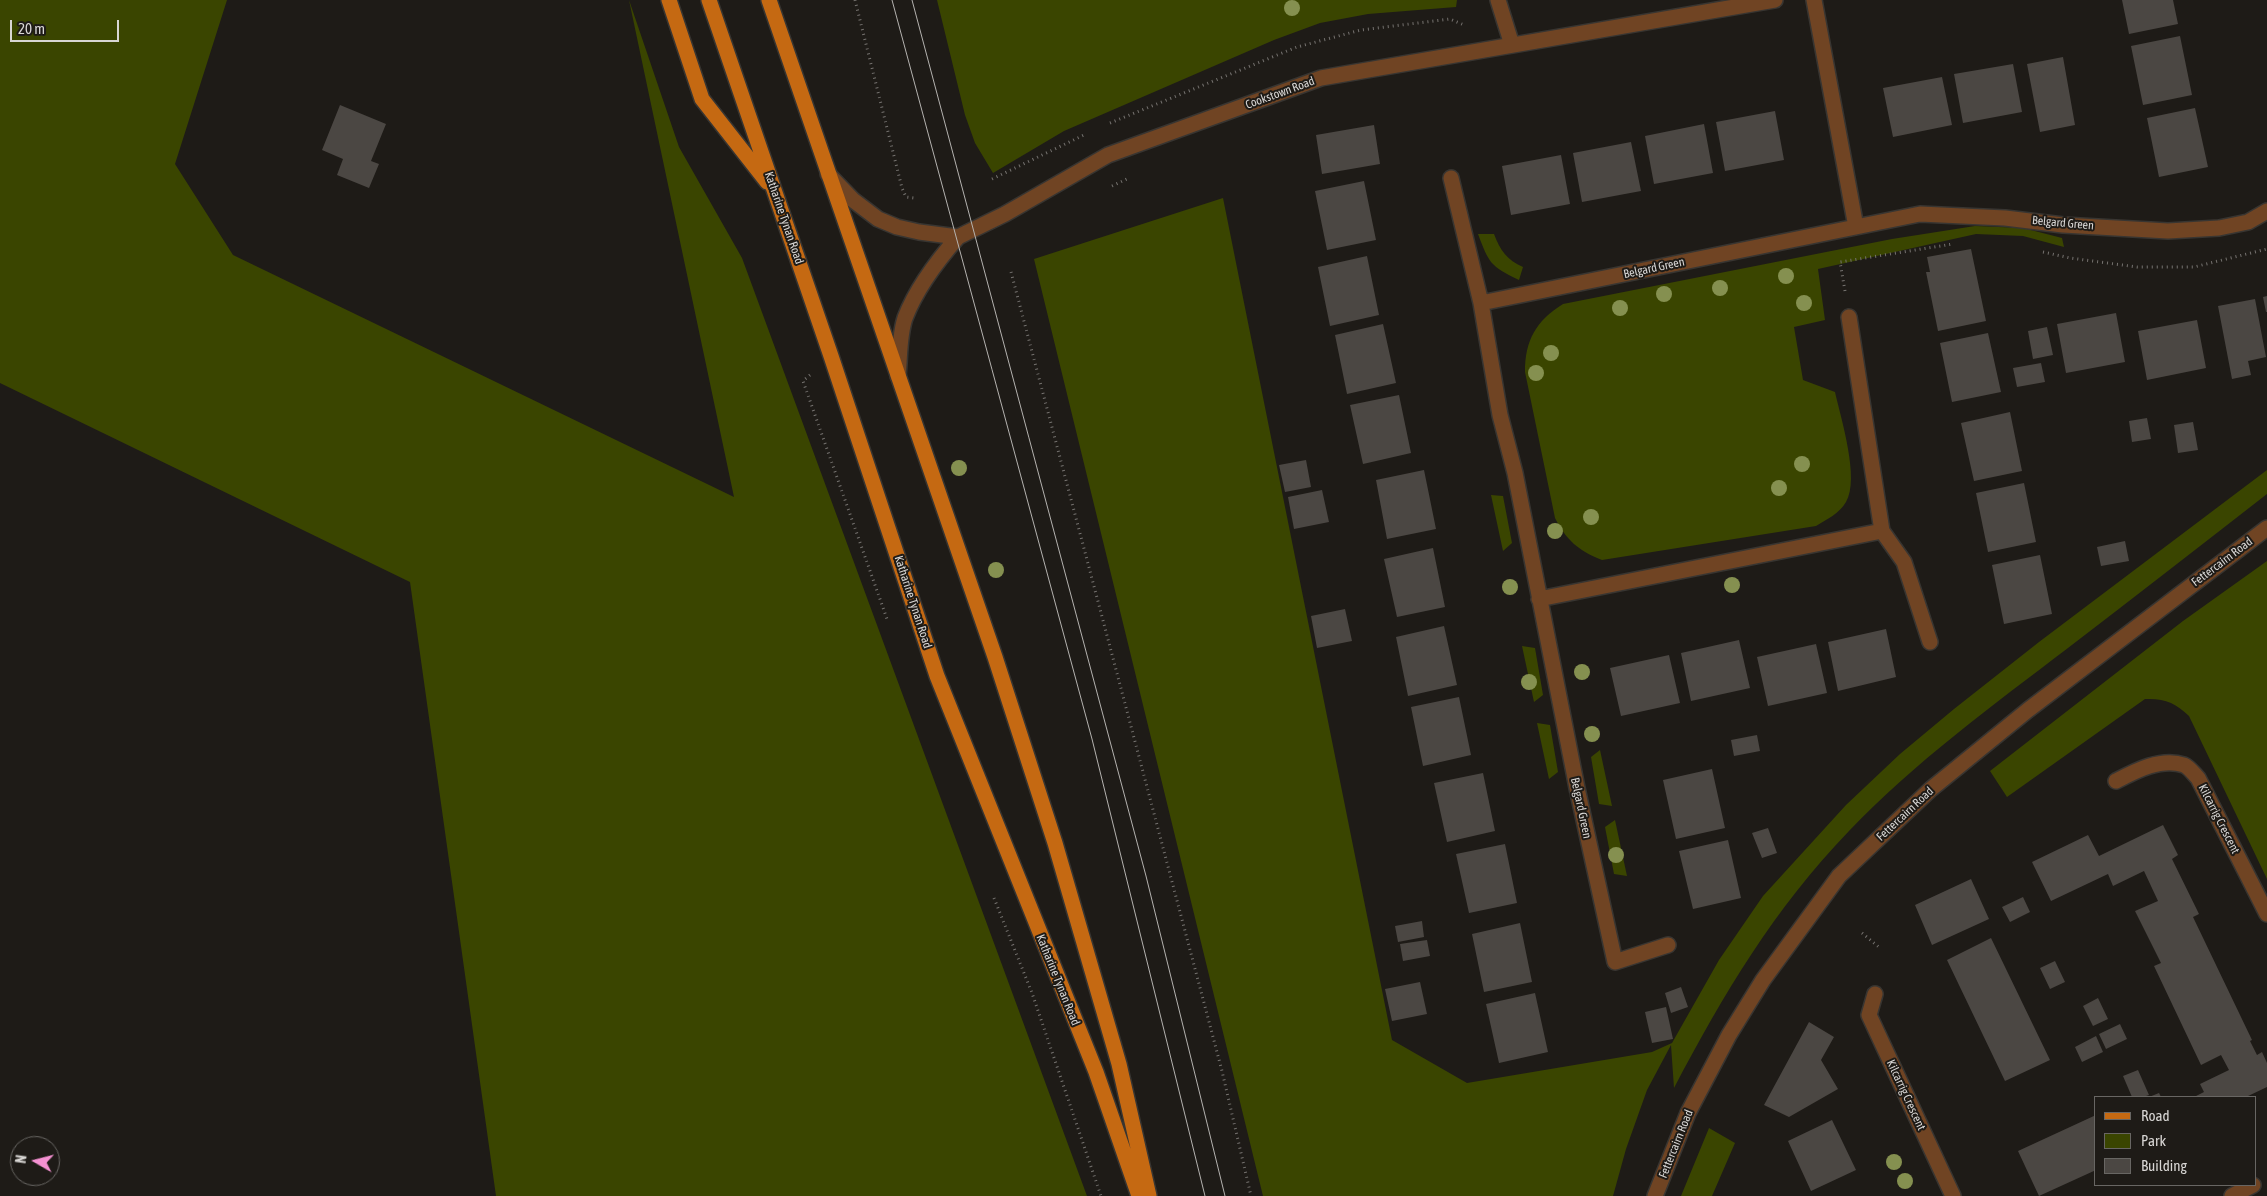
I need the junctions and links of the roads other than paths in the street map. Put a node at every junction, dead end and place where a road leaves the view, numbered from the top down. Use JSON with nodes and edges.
{"nodes":[{"id":1,"x":669,"y":0,"type":"edge"},
{"id":2,"x":708,"y":0,"type":"edge"},
{"id":3,"x":769,"y":0,"type":"edge"},
{"id":4,"x":1498,"y":0,"type":"edge"},
{"id":5,"x":1775,"y":0,"type":"edge"},
{"id":6,"x":1814,"y":0,"type":"edge"},
{"id":7,"x":1512,"y":46,"type":"junction"},
{"id":8,"x":827,"y":173,"type":"junction"},
{"id":9,"x":1451,"y":178,"type":"dead end"},
{"id":10,"x":774,"y":191,"type":"junction"},
{"id":11,"x":2267,"y":211,"type":"edge"},
{"id":12,"x":1856,"y":227,"type":"junction"},
{"id":13,"x":958,"y":237,"type":"junction"},
{"id":14,"x":1480,"y":303,"type":"junction"},
{"id":15,"x":1850,"y":316,"type":"road end"},
{"id":16,"x":898,"y":376,"type":"junction"},
{"id":17,"x":2267,"y":528,"type":"edge"},
{"id":18,"x":1882,"y":531,"type":"junction"},
{"id":19,"x":1539,"y":599,"type":"junction"},
{"id":20,"x":1930,"y":642,"type":"dead end"},
{"id":21,"x":2116,"y":781,"type":"dead end"},
{"id":22,"x":2267,"y":914,"type":"edge"},
{"id":23,"x":1668,"y":945,"type":"dead end"},
{"id":24,"x":1875,"y":994,"type":"dead end"},
{"id":25,"x":2251,"y":1186,"type":"edge"},
{"id":26,"x":1139,"y":1196,"type":"edge"},
{"id":27,"x":1149,"y":1196,"type":"edge"},
{"id":28,"x":1655,"y":1196,"type":"edge"},
{"id":29,"x":1953,"y":1196,"type":"edge"},
{"id":30,"x":2232,"y":1196,"type":"edge"}],
"edges":[{"from":1,"to":10,"type":"main road"},
{"from":2,"to":10,"type":"main road","name":"Katharine Tynan Road"},
{"from":3,"to":8,"type":"main road"},
{"from":4,"to":7,"type":"street"},
{"from":5,"to":7,"type":"street","name":"Cookstown Road"},
{"from":6,"to":12,"type":"street"},
{"from":7,"to":13,"type":"street","name":"Cookstown Road"},
{"from":8,"to":13,"type":"street"},
{"from":8,"to":16,"type":"main road"},
{"from":9,"to":14,"type":"street","name":"Belgard Green"},
{"from":10,"to":26,"type":"main road","name":"Katharine Tynan Road"},
{"from":11,"to":12,"type":"street","name":"Belgard Green"},
{"from":12,"to":14,"type":"street","name":"Belgard Green"},
{"from":13,"to":16,"type":"street"},
{"from":14,"to":19,"type":"street","name":"Belgard Green"},
{"from":15,"to":18,"type":"street"},
{"from":16,"to":27,"type":"main road"},
{"from":17,"to":28,"type":"street","name":"Fettercairn Road"},
{"from":18,"to":19,"type":"street"},
{"from":18,"to":20,"type":"street"},
{"from":19,"to":23,"type":"street","name":"Belgard Green"},
{"from":21,"to":22,"type":"street","name":"Kilcarrig Crescent"},
{"from":24,"to":29,"type":"street","name":"Kilcarrig Crescent"},
{"from":25,"to":30,"type":"street"}]}
